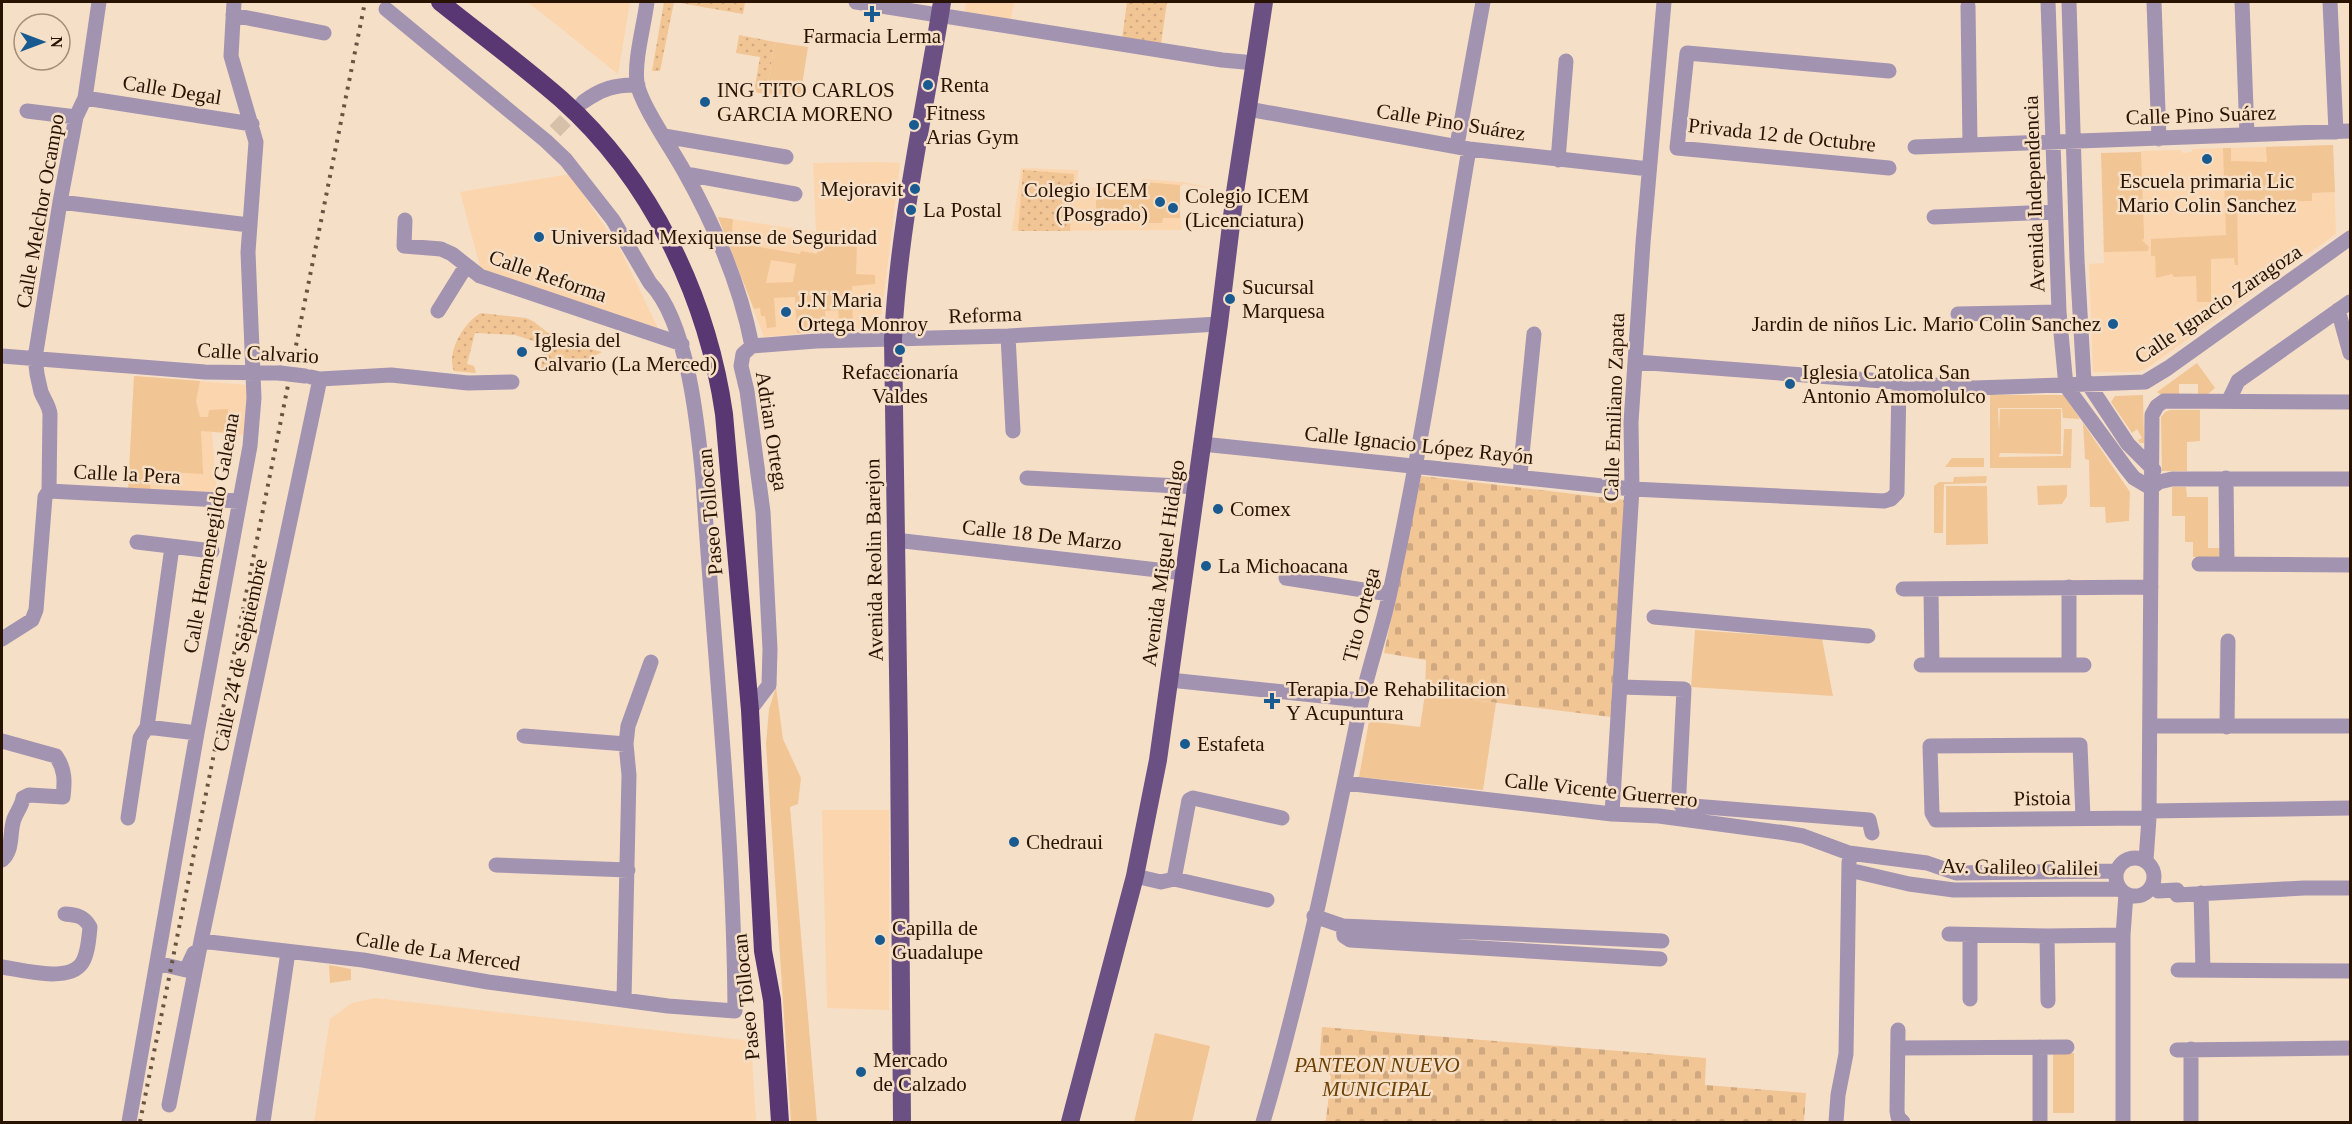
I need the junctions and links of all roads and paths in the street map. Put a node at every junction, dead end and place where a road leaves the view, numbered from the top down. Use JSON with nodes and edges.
{"nodes":[{"id":1,"x":99,"y":2,"type":"edge"},
{"id":2,"x":440,"y":2,"type":"edge"},
{"id":3,"x":648,"y":2,"type":"edge"},
{"id":4,"x":856,"y":2,"type":"edge"},
{"id":5,"x":1264,"y":2,"type":"edge"},
{"id":6,"x":1483,"y":2,"type":"edge"},
{"id":7,"x":1664,"y":2,"type":"edge"},
{"id":8,"x":2048,"y":2,"type":"edge"},
{"id":9,"x":2069,"y":2,"type":"edge"},
{"id":10,"x":2154,"y":2,"type":"edge"},
{"id":11,"x":2242,"y":2,"type":"edge"},
{"id":12,"x":2330,"y":2,"type":"edge"},
{"id":13,"x":1968,"y":6,"type":"dead end"},
{"id":14,"x":234,"y":8,"type":"edge"},
{"id":15,"x":941,"y":8,"type":"edge"},
{"id":16,"x":386,"y":9,"type":"dead end"},
{"id":17,"x":324,"y":33,"type":"dead end"},
{"id":18,"x":1566,"y":61,"type":"dead end"},
{"id":19,"x":1255,"y":63,"type":"junction"},
{"id":20,"x":1889,"y":71,"type":"dead end"},
{"id":21,"x":637,"y":79,"type":"junction"},
{"id":22,"x":85,"y":98,"type":"junction"},
{"id":23,"x":1656,"y":98,"type":"junction"},
{"id":24,"x":1681,"y":100,"type":"junction"},
{"id":25,"x":583,"y":102,"type":"tunnel mouth"},
{"id":26,"x":1248,"y":109,"type":"junction"},
{"id":27,"x":27,"y":111,"type":"dead end"},
{"id":28,"x":76,"y":117,"type":"junction"},
{"id":29,"x":252,"y":124,"type":"junction"},
{"id":30,"x":2343,"y":131,"type":"edge"},
{"id":31,"x":664,"y":135,"type":"junction"},
{"id":32,"x":2247,"y":135,"type":"junction"},
{"id":33,"x":2158,"y":139,"type":"junction"},
{"id":34,"x":2053,"y":140,"type":"junction"},
{"id":35,"x":2074,"y":140,"type":"junction"},
{"id":36,"x":1970,"y":144,"type":"junction"},
{"id":37,"x":1463,"y":147,"type":"junction"},
{"id":38,"x":1915,"y":147,"type":"dead end"},
{"id":39,"x":786,"y":157,"type":"dead end"},
{"id":40,"x":1558,"y":160,"type":"junction"},
{"id":41,"x":1889,"y":168,"type":"dead end"},
{"id":42,"x":1649,"y":169,"type":"junction"},
{"id":43,"x":686,"y":174,"type":"junction"},
{"id":44,"x":795,"y":194,"type":"dead end"},
{"id":45,"x":60,"y":202,"type":"junction"},
{"id":46,"x":2055,"y":212,"type":"junction"},
{"id":47,"x":1934,"y":217,"type":"dead end"},
{"id":48,"x":405,"y":220,"type":"dead end"},
{"id":49,"x":249,"y":225,"type":"junction"},
{"id":50,"x":2350,"y":238,"type":"edge"},
{"id":51,"x":2077,"y":260,"type":"junction"},
{"id":52,"x":2057,"y":261,"type":"junction"},
{"id":53,"x":466,"y":266,"type":"junction"},
{"id":54,"x":2344,"y":306,"type":"edge"},
{"id":55,"x":438,"y":310,"type":"dead end"},
{"id":56,"x":2059,"y":312,"type":"junction"},
{"id":57,"x":1958,"y":314,"type":"dead end"},
{"id":58,"x":1219,"y":324,"type":"junction"},
{"id":59,"x":1534,"y":334,"type":"dead end"},
{"id":60,"x":1008,"y":336,"type":"junction"},
{"id":61,"x":894,"y":339,"type":"junction"},
{"id":62,"x":682,"y":344,"type":"junction"},
{"id":63,"x":752,"y":346,"type":"junction"},
{"id":64,"x":2350,"y":353,"type":"edge"},
{"id":65,"x":2,"y":356,"type":"edge"},
{"id":66,"x":35,"y":358,"type":"junction"},
{"id":67,"x":1636,"y":362,"type":"junction"},
{"id":68,"x":252,"y":372,"type":"junction"},
{"id":69,"x":313,"y":377,"type":"junction"},
{"id":70,"x":512,"y":382,"type":"dead end"},
{"id":71,"x":1899,"y":382,"type":"junction"},
{"id":72,"x":2085,"y":382,"type":"junction"},
{"id":73,"x":2066,"y":386,"type":"junction"},
{"id":74,"x":2229,"y":400,"type":"junction"},
{"id":75,"x":2350,"y":402,"type":"edge"},
{"id":76,"x":2107,"y":411,"type":"junction"},
{"id":77,"x":2093,"y":420,"type":"junction"},
{"id":78,"x":1013,"y":431,"type":"dead end"},
{"id":79,"x":1202,"y":444,"type":"junction"},
{"id":80,"x":2122,"y":448,"type":"junction"},
{"id":81,"x":1415,"y":466,"type":"junction"},
{"id":82,"x":2151,"y":467,"type":"junction"},
{"id":83,"x":1520,"y":475,"type":"junction"},
{"id":84,"x":1027,"y":478,"type":"dead end"},
{"id":85,"x":2172,"y":478,"type":"junction"},
{"id":86,"x":2226,"y":478,"type":"junction"},
{"id":87,"x":2350,"y":478,"type":"edge"},
{"id":88,"x":1197,"y":487,"type":"junction"},
{"id":89,"x":2151,"y":488,"type":"junction"},
{"id":90,"x":1632,"y":489,"type":"junction"},
{"id":91,"x":49,"y":491,"type":"junction"},
{"id":92,"x":239,"y":501,"type":"junction"},
{"id":93,"x":895,"y":540,"type":"junction"},
{"id":94,"x":137,"y":542,"type":"dead end"},
{"id":95,"x":172,"y":548,"type":"junction"},
{"id":96,"x":212,"y":551,"type":"dead end"},
{"id":97,"x":2199,"y":564,"type":"dead end"},
{"id":98,"x":2227,"y":564,"type":"junction"},
{"id":99,"x":2350,"y":565,"type":"edge"},
{"id":100,"x":1184,"y":573,"type":"junction"},
{"id":101,"x":1286,"y":578,"type":"dead end"},
{"id":102,"x":2069,"y":587,"type":"junction"},
{"id":103,"x":2151,"y":587,"type":"junction"},
{"id":104,"x":1903,"y":589,"type":"dead end"},
{"id":105,"x":1931,"y":589,"type":"junction"},
{"id":106,"x":1389,"y":594,"type":"junction"},
{"id":107,"x":1654,"y":617,"type":"dead end"},
{"id":108,"x":1868,"y":636,"type":"dead end"},
{"id":109,"x":2,"y":639,"type":"edge"},
{"id":110,"x":2228,"y":641,"type":"dead end"},
{"id":111,"x":651,"y":662,"type":"dead end"},
{"id":112,"x":1170,"y":680,"type":"junction"},
{"id":113,"x":1621,"y":687,"type":"junction"},
{"id":114,"x":1361,"y":700,"type":"junction"},
{"id":115,"x":750,"y":710,"type":"junction"},
{"id":116,"x":2150,"y":726,"type":"junction"},
{"id":117,"x":2350,"y":726,"type":"edge"},
{"id":118,"x":147,"y":727,"type":"junction"},
{"id":119,"x":2227,"y":727,"type":"junction"},
{"id":120,"x":197,"y":733,"type":"junction"},
{"id":121,"x":524,"y":736,"type":"dead end"},
{"id":122,"x":2,"y":741,"type":"edge"},
{"id":123,"x":626,"y":744,"type":"junction"},
{"id":124,"x":1345,"y":783,"type":"junction"},
{"id":125,"x":2350,"y":808,"type":"edge"},
{"id":126,"x":1612,"y":814,"type":"junction"},
{"id":127,"x":2149,"y":815,"type":"junction"},
{"id":128,"x":129,"y":818,"type":"dead end"},
{"id":129,"x":1282,"y":818,"type":"dead end"},
{"id":130,"x":2083,"y":818,"type":"junction"},
{"id":131,"x":1870,"y":826,"type":"dead end"},
{"id":132,"x":1849,"y":853,"type":"junction"},
{"id":133,"x":2,"y":860,"type":"edge"},
{"id":134,"x":2146,"y":860,"type":"junction"},
{"id":135,"x":1913,"y":862,"type":"junction"},
{"id":136,"x":496,"y":865,"type":"dead end"},
{"id":137,"x":628,"y":870,"type":"junction"},
{"id":138,"x":1849,"y":870,"type":"junction"},
{"id":139,"x":2116,"y":871,"type":"junction"},
{"id":140,"x":1956,"y":873,"type":"junction"},
{"id":141,"x":1135,"y":876,"type":"junction"},
{"id":142,"x":1174,"y":879,"type":"junction"},
{"id":143,"x":1909,"y":884,"type":"junction"},
{"id":144,"x":2153,"y":885,"type":"junction"},
{"id":145,"x":2350,"y":888,"type":"edge"},
{"id":146,"x":1954,"y":890,"type":"junction"},
{"id":147,"x":2122,"y":892,"type":"junction"},
{"id":148,"x":2201,"y":894,"type":"junction"},
{"id":149,"x":1267,"y":900,"type":"dead end"},
{"id":150,"x":65,"y":914,"type":"dead end"},
{"id":151,"x":1314,"y":916,"type":"junction"},
{"id":152,"x":1343,"y":926,"type":"junction"},
{"id":153,"x":1949,"y":934,"type":"dead end"},
{"id":154,"x":1970,"y":935,"type":"junction"},
{"id":155,"x":2123,"y":935,"type":"junction"},
{"id":156,"x":2047,"y":936,"type":"junction"},
{"id":157,"x":201,"y":941,"type":"junction"},
{"id":158,"x":1662,"y":941,"type":"dead end"},
{"id":159,"x":288,"y":952,"type":"junction"},
{"id":160,"x":1660,"y":959,"type":"dead end"},
{"id":161,"x":157,"y":963,"type":"junction"},
{"id":162,"x":2,"y":967,"type":"edge"},
{"id":163,"x":2178,"y":970,"type":"dead end"},
{"id":164,"x":2203,"y":970,"type":"junction"},
{"id":165,"x":2350,"y":971,"type":"edge"},
{"id":166,"x":624,"y":999,"type":"junction"},
{"id":167,"x":1970,"y":999,"type":"dead end"},
{"id":168,"x":2048,"y":1001,"type":"dead end"},
{"id":169,"x":1898,"y":1030,"type":"dead end"},
{"id":170,"x":2040,"y":1047,"type":"junction"},
{"id":171,"x":2067,"y":1047,"type":"dead end"},
{"id":172,"x":1898,"y":1048,"type":"junction"},
{"id":173,"x":2350,"y":1048,"type":"edge"},
{"id":174,"x":169,"y":1105,"type":"dead end"},
{"id":175,"x":129,"y":1122,"type":"edge"},
{"id":176,"x":263,"y":1122,"type":"edge"},
{"id":177,"x":780,"y":1122,"type":"edge"},
{"id":178,"x":902,"y":1122,"type":"edge"},
{"id":179,"x":1070,"y":1122,"type":"edge"},
{"id":180,"x":1263,"y":1122,"type":"edge"},
{"id":181,"x":1836,"y":1122,"type":"edge"},
{"id":182,"x":1903,"y":1122,"type":"edge"},
{"id":183,"x":2040,"y":1122,"type":"edge"},
{"id":184,"x":2123,"y":1122,"type":"edge"},
{"id":185,"x":2191,"y":1122,"type":"edge"}],
"edges":[{"from":1,"to":22,"type":"street","name":"Calle Melchor Ocampo"},
{"from":2,"to":115,"type":"highway","name":"Paseo Tollocan"},
{"from":3,"to":21,"type":"street"},
{"from":4,"to":15,"type":"street"},
{"from":5,"to":19,"type":"main road","name":"Avenida Miguel Hidalgo"},
{"from":6,"to":37,"type":"street","name":"Tito Ortega"},
{"from":7,"to":23,"type":"street","name":"Calle Emiliano Zapata"},
{"from":8,"to":34,"type":"street","name":"Avenida Independencia"},
{"from":9,"to":35,"type":"street","name":"Avenida Independencia"},
{"from":10,"to":33,"type":"street"},
{"from":11,"to":32,"type":"street"},
{"from":12,"to":30,"type":"street"},
{"from":13,"to":36,"type":"street"},
{"from":14,"to":17,"type":"street"},
{"from":14,"to":29,"type":"street","name":"Calle Hermenegildo Galeana"},
{"from":15,"to":19,"type":"street"},
{"from":15,"to":61,"type":"main road","name":"Avenida Reolin Barejon"},
{"from":16,"to":62,"type":"street"},
{"from":18,"to":40,"type":"street"},
{"from":19,"to":26,"type":"main road","name":"Avenida Miguel Hidalgo"},
{"from":20,"to":24,"type":"street","name":"Privada 12 de Octubre"},
{"from":21,"to":25,"type":"street"},
{"from":21,"to":31,"type":"street","name":"Adrian Ortega"},
{"from":22,"to":28,"type":"street","name":"Calle Melchor Ocampo"},
{"from":22,"to":29,"type":"street","name":"Calle Degal"},
{"from":23,"to":24,"type":"street"},
{"from":23,"to":42,"type":"street","name":"Calle Emiliano Zapata"},
{"from":24,"to":41,"type":"street","name":"Privada 12 de Octubre"},
{"from":26,"to":37,"type":"street","name":"Calle Pino Suárez"},
{"from":26,"to":58,"type":"main road","name":"Avenida Miguel Hidalgo"},
{"from":27,"to":28,"type":"street"},
{"from":28,"to":45,"type":"street","name":"Calle Melchor Ocampo"},
{"from":29,"to":49,"type":"street","name":"Calle Hermenegildo Galeana"},
{"from":30,"to":32,"type":"street","name":"Calle Pino Suárez"},
{"from":31,"to":39,"type":"street"},
{"from":31,"to":43,"type":"street","name":"Adrian Ortega"},
{"from":32,"to":33,"type":"street","name":"Calle Pino Suárez"},
{"from":33,"to":35,"type":"street","name":"Calle Pino Suárez"},
{"from":34,"to":35,"type":"street","name":"Calle Pino Suárez"},
{"from":34,"to":36,"type":"street","name":"Calle Pino Suárez"},
{"from":34,"to":46,"type":"street","name":"Avenida Independencia"},
{"from":35,"to":51,"type":"street","name":"Avenida Independencia"},
{"from":36,"to":38,"type":"street","name":"Calle Pino Suárez"},
{"from":37,"to":40,"type":"street","name":"Calle Pino Suárez"},
{"from":37,"to":81,"type":"street","name":"Tito Ortega"},
{"from":40,"to":42,"type":"street","name":"Calle Pino Suárez"},
{"from":42,"to":67,"type":"street","name":"Calle Emiliano Zapata"},
{"from":43,"to":44,"type":"street"},
{"from":43,"to":63,"type":"street","name":"Adrian Ortega"},
{"from":45,"to":49,"type":"street"},
{"from":45,"to":66,"type":"street","name":"Calle Melchor Ocampo"},
{"from":46,"to":47,"type":"street"},
{"from":46,"to":52,"type":"street","name":"Avenida Independencia"},
{"from":48,"to":53,"type":"street","name":"Calle Reforma"},
{"from":49,"to":68,"type":"street","name":"Calle Hermenegildo Galeana"},
{"from":50,"to":72,"type":"street","name":"Calle Ignacio Zaragoza"},
{"from":51,"to":52,"type":"street"},
{"from":51,"to":72,"type":"street","name":"Avenida Independencia"},
{"from":52,"to":56,"type":"street","name":"Avenida Independencia"},
{"from":53,"to":55,"type":"street"},
{"from":53,"to":62,"type":"street","name":"Calle Reforma"},
{"from":54,"to":64,"type":"street"},
{"from":54,"to":74,"type":"street"},
{"from":56,"to":57,"type":"street"},
{"from":56,"to":73,"type":"street","name":"Avenida Independencia"},
{"from":58,"to":60,"type":"street","name":"Reforma"},
{"from":58,"to":79,"type":"main road","name":"Avenida Miguel Hidalgo"},
{"from":59,"to":83,"type":"street"},
{"from":60,"to":61,"type":"street","name":"Reforma"},
{"from":60,"to":78,"type":"street"},
{"from":61,"to":63,"type":"street","name":"Reforma"},
{"from":61,"to":93,"type":"main road","name":"Avenida Reolin Barejon"},
{"from":62,"to":166,"type":"street","name":"Calle de La Merced"},
{"from":63,"to":115,"type":"street","name":"Adrian Ortega"},
{"from":65,"to":66,"type":"street","name":"Calle Calvario"},
{"from":66,"to":68,"type":"street","name":"Calle Calvario"},
{"from":66,"to":91,"type":"street","name":"Calle Melchor Ocampo"},
{"from":67,"to":71,"type":"street","name":"Calle Ignacio Zaragoza"},
{"from":67,"to":90,"type":"street","name":"Calle Emiliano Zapata"},
{"from":68,"to":69,"type":"street","name":"Calle Calvario","bridge":true},
{"from":68,"to":92,"type":"street","name":"Calle Hermenegildo Galeana"},
{"from":69,"to":70,"type":"street","name":"Calle Calvario"},
{"from":69,"to":157,"type":"street","name":"Calle 24 de Septiembre"},
{"from":71,"to":73,"type":"street","name":"Calle Ignacio Zaragoza"},
{"from":71,"to":90,"type":"street","name":"Calle Ignacio López Rayón"},
{"from":72,"to":73,"type":"street","name":"Calle Ignacio Zaragoza"},
{"from":72,"to":76,"type":"street"},
{"from":73,"to":77,"type":"street"},
{"from":74,"to":75,"type":"street"},
{"from":74,"to":82,"type":"street"},
{"from":76,"to":77,"type":"street"},
{"from":76,"to":80,"type":"street"},
{"from":77,"to":80,"type":"street"},
{"from":79,"to":81,"type":"street","name":"Calle Ignacio López Rayón"},
{"from":79,"to":88,"type":"main road","name":"Avenida Miguel Hidalgo"},
{"from":80,"to":82,"type":"street"},
{"from":80,"to":89,"type":"street"},
{"from":81,"to":83,"type":"street","name":"Calle Ignacio López Rayón"},
{"from":81,"to":106,"type":"street","name":"Tito Ortega"},
{"from":82,"to":85,"type":"street"},
{"from":82,"to":89,"type":"street"},
{"from":83,"to":90,"type":"street","name":"Calle Ignacio López Rayón"},
{"from":84,"to":88,"type":"street"},
{"from":85,"to":86,"type":"street"},
{"from":85,"to":89,"type":"street"},
{"from":86,"to":87,"type":"street"},
{"from":86,"to":98,"type":"street"},
{"from":88,"to":100,"type":"main road","name":"Avenida Miguel Hidalgo"},
{"from":89,"to":103,"type":"street"},
{"from":90,"to":113,"type":"street","name":"Calle Emiliano Zapata"},
{"from":91,"to":92,"type":"street","name":"Calle la Pera"},
{"from":91,"to":109,"type":"street","name":"Calle Melchor Ocampo"},
{"from":92,"to":120,"type":"street","name":"Calle Hermenegildo Galeana"},
{"from":93,"to":100,"type":"street","name":"Calle 18 De Marzo"},
{"from":93,"to":178,"type":"main road","name":"Avenida Reolin Barejon"},
{"from":94,"to":95,"type":"street"},
{"from":95,"to":96,"type":"street"},
{"from":95,"to":118,"type":"street"},
{"from":97,"to":98,"type":"street"},
{"from":98,"to":99,"type":"street"},
{"from":100,"to":112,"type":"main road","name":"Avenida Miguel Hidalgo"},
{"from":101,"to":106,"type":"street"},
{"from":102,"to":103,"type":"street"},
{"from":102,"to":105,"type":"street"},
{"from":102,"to":105,"type":"street"},
{"from":103,"to":116,"type":"street"},
{"from":104,"to":105,"type":"street"},
{"from":106,"to":114,"type":"street","name":"Tito Ortega"},
{"from":107,"to":108,"type":"street"},
{"from":110,"to":119,"type":"street"},
{"from":111,"to":123,"type":"street"},
{"from":112,"to":114,"type":"street"},
{"from":112,"to":141,"type":"main road","name":"Avenida Miguel Hidalgo"},
{"from":113,"to":126,"type":"street","name":"Calle Emiliano Zapata"},
{"from":113,"to":131,"type":"street"},
{"from":114,"to":124,"type":"street","name":"Tito Ortega"},
{"from":115,"to":177,"type":"highway","name":"Paseo Tollocan"},
{"from":116,"to":119,"type":"street"},
{"from":116,"to":127,"type":"street"},
{"from":117,"to":119,"type":"street"},
{"from":118,"to":120,"type":"street"},
{"from":118,"to":128,"type":"street"},
{"from":120,"to":161,"type":"street","name":"Calle Hermenegildo Galeana"},
{"from":121,"to":123,"type":"street"},
{"from":122,"to":133,"type":"street"},
{"from":123,"to":137,"type":"street"},
{"from":124,"to":126,"type":"street","name":"Calle Vicente Guerrero"},
{"from":124,"to":151,"type":"street","name":"Tito Ortega"},
{"from":125,"to":127,"type":"street","name":"Pistoia"},
{"from":126,"to":132,"type":"street","name":"Calle Vicente Guerrero"},
{"from":127,"to":130,"type":"street","name":"Pistoia"},
{"from":127,"to":134,"type":"street"},
{"from":129,"to":142,"type":"street"},
{"from":130,"to":130,"type":"street","name":"Pistoia"},
{"from":132,"to":135,"type":"street","name":"Calle Vicente Guerrero"},
{"from":132,"to":138,"type":"street"},
{"from":134,"to":139,"type":"street"},
{"from":134,"to":144,"type":"street"},
{"from":135,"to":140,"type":"street","name":"Calle Vicente Guerrero"},
{"from":135,"to":143,"type":"street"},
{"from":136,"to":137,"type":"street"},
{"from":137,"to":166,"type":"street"},
{"from":138,"to":143,"type":"street","name":"Av. Galileo Galilei"},
{"from":138,"to":181,"type":"street"},
{"from":139,"to":140,"type":"street","name":"Calle Vicente Guerrero"},
{"from":139,"to":147,"type":"street"},
{"from":140,"to":146,"type":"street"},
{"from":141,"to":142,"type":"street"},
{"from":141,"to":179,"type":"main road","name":"Avenida Miguel Hidalgo"},
{"from":142,"to":149,"type":"street"},
{"from":143,"to":146,"type":"street","name":"Av. Galileo Galilei"},
{"from":144,"to":147,"type":"street"},
{"from":144,"to":148,"type":"street"},
{"from":145,"to":148,"type":"street"},
{"from":146,"to":147,"type":"street","name":"Av. Galileo Galilei"},
{"from":147,"to":155,"type":"street"},
{"from":148,"to":164,"type":"street"},
{"from":150,"to":162,"type":"street"},
{"from":151,"to":152,"type":"street"},
{"from":151,"to":180,"type":"street","name":"Tito Ortega"},
{"from":152,"to":158,"type":"street"},
{"from":152,"to":160,"type":"street"},
{"from":153,"to":154,"type":"street"},
{"from":154,"to":156,"type":"street"},
{"from":154,"to":167,"type":"street"},
{"from":155,"to":156,"type":"street"},
{"from":155,"to":184,"type":"street"},
{"from":156,"to":168,"type":"street"},
{"from":157,"to":159,"type":"street","name":"Calle de La Merced"},
{"from":157,"to":161,"type":"street"},
{"from":157,"to":174,"type":"street"},
{"from":159,"to":166,"type":"street","name":"Calle de La Merced"},
{"from":159,"to":176,"type":"street"},
{"from":161,"to":175,"type":"street","name":"Calle Hermenegildo Galeana"},
{"from":163,"to":164,"type":"street"},
{"from":164,"to":165,"type":"street"},
{"from":169,"to":172,"type":"street"},
{"from":170,"to":171,"type":"street"},
{"from":170,"to":172,"type":"street"},
{"from":170,"to":183,"type":"street"},
{"from":172,"to":182,"type":"street"},
{"from":173,"to":185,"type":"street"}]}
